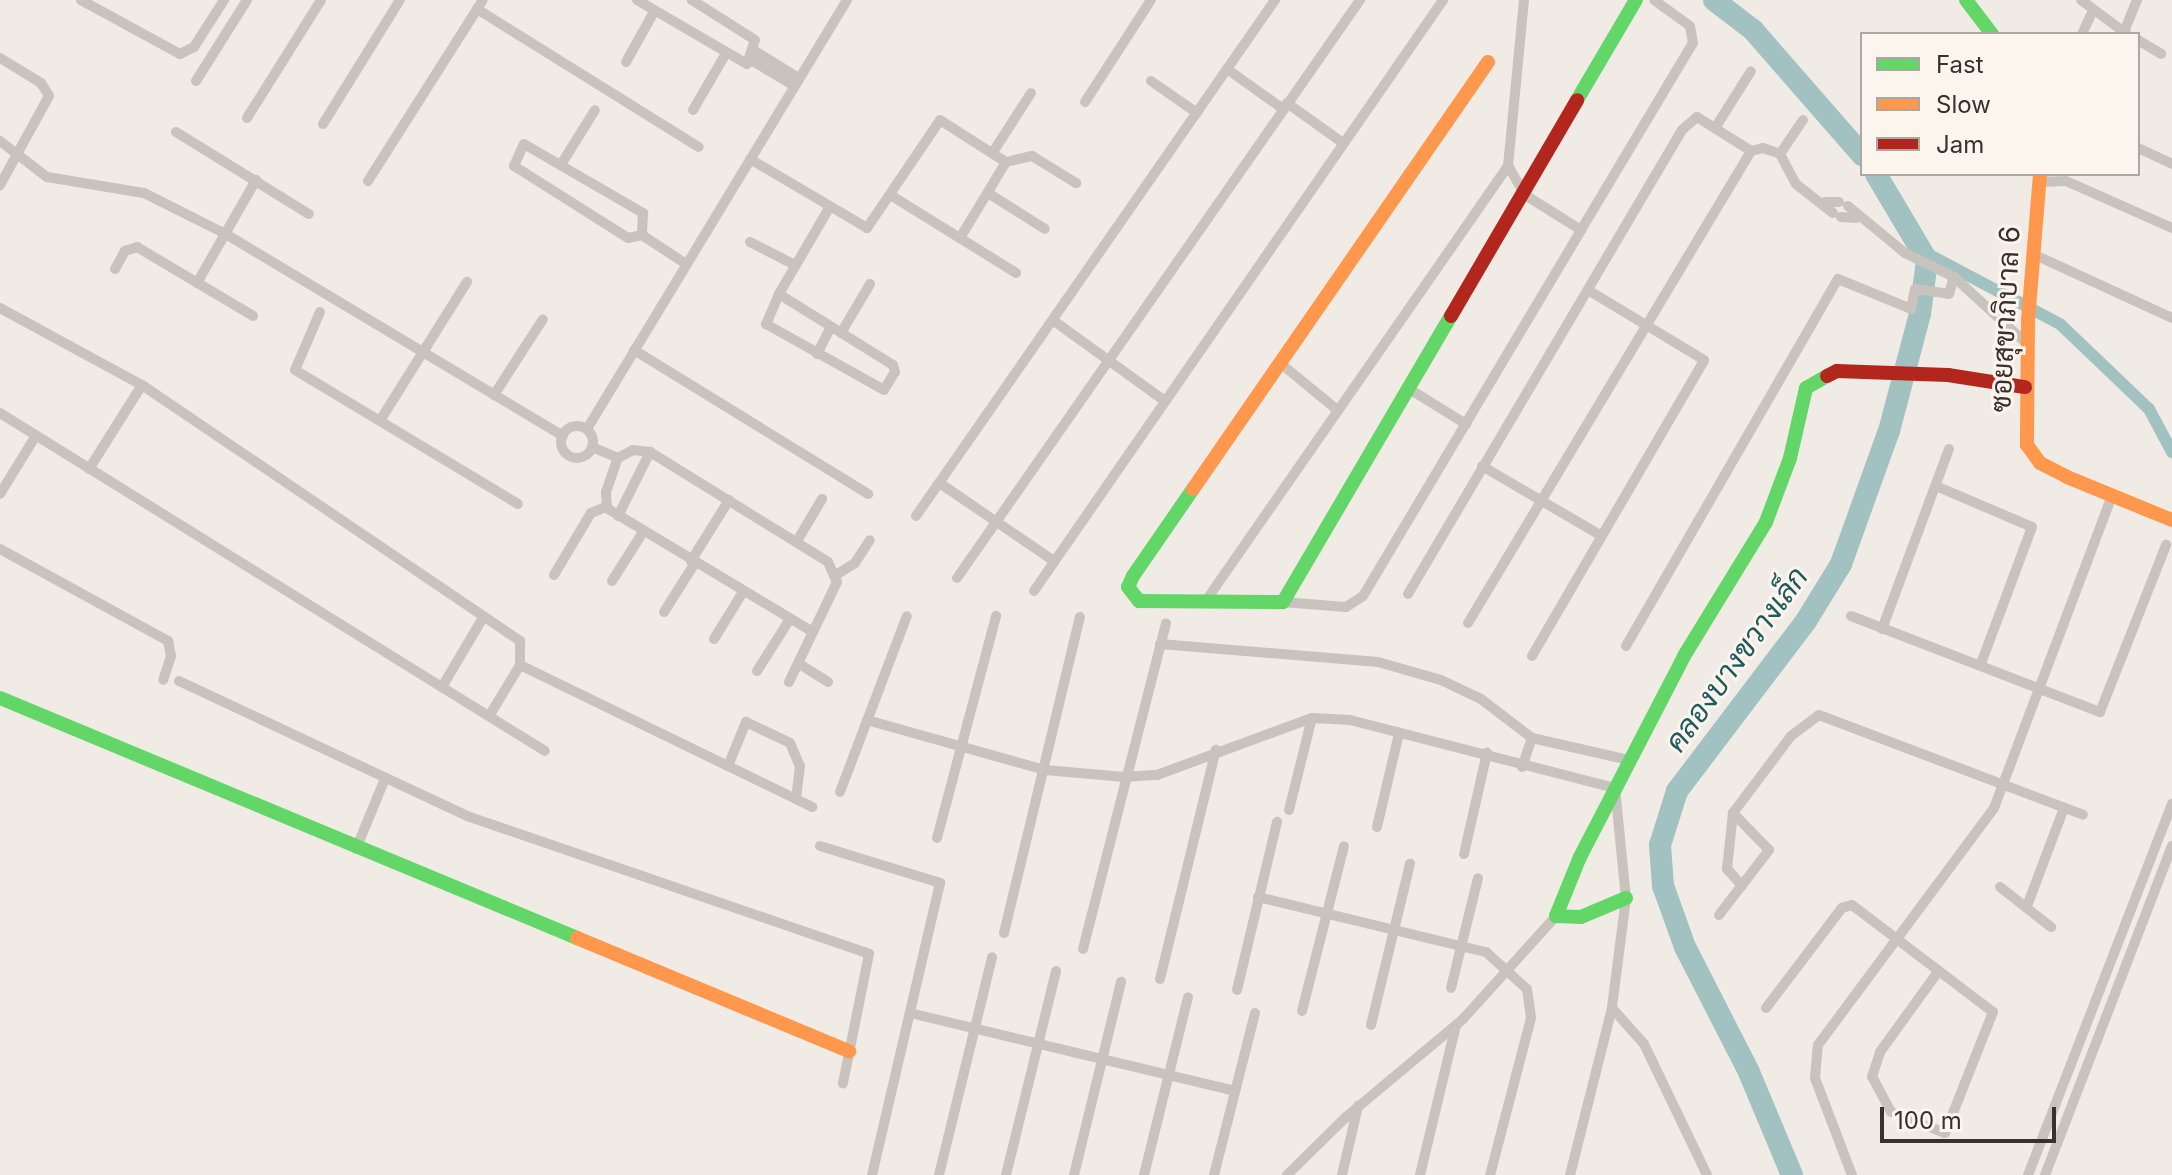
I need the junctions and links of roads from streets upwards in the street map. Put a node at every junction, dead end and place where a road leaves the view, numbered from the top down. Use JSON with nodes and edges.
{"nodes":[{"id":1,"x":81,"y":0,"type":"edge"},
{"id":2,"x":224,"y":0,"type":"edge"},
{"id":3,"x":247,"y":0,"type":"edge"},
{"id":4,"x":321,"y":0,"type":"edge"},
{"id":5,"x":400,"y":0,"type":"edge"},
{"id":6,"x":637,"y":0,"type":"edge"},
{"id":7,"x":693,"y":0,"type":"edge"},
{"id":8,"x":847,"y":0,"type":"edge"},
{"id":9,"x":1151,"y":0,"type":"edge"},
{"id":10,"x":1275,"y":0,"type":"edge"},
{"id":11,"x":1360,"y":0,"type":"edge"},
{"id":12,"x":1443,"y":0,"type":"edge"},
{"id":13,"x":1524,"y":0,"type":"edge"},
{"id":14,"x":1636,"y":0,"type":"edge"},
{"id":15,"x":1654,"y":0,"type":"edge"},
{"id":16,"x":1966,"y":0,"type":"edge"},
{"id":17,"x":2081,"y":0,"type":"edge"},
{"id":18,"x":2137,"y":0,"type":"edge"},
{"id":19,"x":480,"y":4,"type":"edge"},
{"id":20,"x":654,"y":12,"type":"junction"},
{"id":21,"x":2092,"y":13,"type":"junction"},
{"id":22,"x":1990,"y":32,"type":"edge"},
{"id":23,"x":2083,"y":32,"type":"edge"},
{"id":24,"x":2123,"y":32,"type":"edge"},
{"id":25,"x":2125,"y":32,"type":"edge"},
{"id":26,"x":2140,"y":41,"type":"edge"},
{"id":27,"x":2161,"y":54,"type":"dead end"},
{"id":28,"x":725,"y":55,"type":"junction"},
{"id":29,"x":753,"y":56,"type":"junction"},
{"id":30,"x":0,"y":58,"type":"edge"},
{"id":31,"x":626,"y":62,"type":"dead end"},
{"id":32,"x":1488,"y":62,"type":"dead end"},
{"id":33,"x":1227,"y":69,"type":"junction"},
{"id":34,"x":1751,"y":71,"type":"dead end"},
{"id":35,"x":196,"y":81,"type":"dead end"},
{"id":36,"x":795,"y":81,"type":"junction"},
{"id":37,"x":1151,"y":81,"type":"dead end"},
{"id":38,"x":1031,"y":93,"type":"dead end"},
{"id":39,"x":1085,"y":102,"type":"dead end"},
{"id":40,"x":1285,"y":106,"type":"junction"},
{"id":41,"x":595,"y":110,"type":"dead end"},
{"id":42,"x":693,"y":110,"type":"dead end"},
{"id":43,"x":1197,"y":113,"type":"junction"},
{"id":44,"x":247,"y":118,"type":"dead end"},
{"id":45,"x":1803,"y":120,"type":"dead end"},
{"id":46,"x":323,"y":124,"type":"dead end"},
{"id":47,"x":1715,"y":128,"type":"junction"},
{"id":48,"x":176,"y":132,"type":"dead end"},
{"id":49,"x":0,"y":141,"type":"edge"},
{"id":50,"x":1343,"y":143,"type":"junction"},
{"id":51,"x":699,"y":147,"type":"dead end"},
{"id":52,"x":2140,"y":149,"type":"edge"},
{"id":53,"x":1751,"y":151,"type":"junction"},
{"id":54,"x":993,"y":152,"type":"junction"},
{"id":55,"x":20,"y":153,"type":"junction"},
{"id":56,"x":1780,"y":154,"type":"junction"},
{"id":57,"x":750,"y":159,"type":"junction"},
{"id":58,"x":1006,"y":162,"type":"junction"},
{"id":59,"x":562,"y":163,"type":"junction"},
{"id":60,"x":2172,"y":164,"type":"edge"},
{"id":61,"x":1508,"y":166,"type":"junction"},
{"id":62,"x":2040,"y":178,"type":"edge"},
{"id":63,"x":256,"y":180,"type":"junction"},
{"id":64,"x":368,"y":181,"type":"dead end"},
{"id":65,"x":1076,"y":183,"type":"dead end"},
{"id":66,"x":0,"y":185,"type":"edge"},
{"id":67,"x":988,"y":193,"type":"junction"},
{"id":68,"x":1525,"y":195,"type":"junction"},
{"id":69,"x":892,"y":196,"type":"junction"},
{"id":70,"x":1825,"y":202,"type":"junction"},
{"id":71,"x":829,"y":208,"type":"junction"},
{"id":72,"x":309,"y":214,"type":"dead end"},
{"id":73,"x":1856,"y":218,"type":"junction"},
{"id":74,"x":2172,"y":228,"type":"edge"},
{"id":75,"x":1045,"y":229,"type":"dead end"},
{"id":76,"x":1581,"y":230,"type":"junction"},
{"id":77,"x":224,"y":233,"type":"junction"},
{"id":78,"x":642,"y":235,"type":"junction"},
{"id":79,"x":960,"y":238,"type":"junction"},
{"id":80,"x":750,"y":242,"type":"dead end"},
{"id":81,"x":2033,"y":254,"type":"junction"},
{"id":82,"x":686,"y":264,"type":"junction"},
{"id":83,"x":795,"y":265,"type":"junction"},
{"id":84,"x":115,"y":269,"type":"dead end"},
{"id":85,"x":1016,"y":273,"type":"dead end"},
{"id":86,"x":1954,"y":277,"type":"junction"},
{"id":87,"x":467,"y":282,"type":"dead end"},
{"id":88,"x":197,"y":283,"type":"junction"},
{"id":89,"x":870,"y":284,"type":"dead end"},
{"id":90,"x":1588,"y":290,"type":"junction"},
{"id":91,"x":779,"y":294,"type":"junction"},
{"id":92,"x":0,"y":308,"type":"edge"},
{"id":93,"x":320,"y":312,"type":"dead end"},
{"id":94,"x":253,"y":316,"type":"dead end"},
{"id":95,"x":2172,"y":318,"type":"edge"},
{"id":96,"x":543,"y":319,"type":"dead end"},
{"id":97,"x":1054,"y":321,"type":"junction"},
{"id":98,"x":1647,"y":325,"type":"junction"},
{"id":99,"x":836,"y":330,"type":"junction"},
{"id":100,"x":2027,"y":340,"type":"junction"},
{"id":101,"x":634,"y":350,"type":"junction"},
{"id":102,"x":424,"y":352,"type":"junction"},
{"id":103,"x":817,"y":354,"type":"junction"},
{"id":104,"x":1109,"y":361,"type":"junction"},
{"id":105,"x":1280,"y":363,"type":"junction"},
{"id":106,"x":142,"y":385,"type":"junction"},
{"id":107,"x":2025,"y":387,"type":"junction"},
{"id":108,"x":1411,"y":390,"type":"junction"},
{"id":109,"x":494,"y":395,"type":"junction"},
{"id":110,"x":1165,"y":401,"type":"junction"},
{"id":111,"x":1336,"y":409,"type":"junction"},
{"id":112,"x":0,"y":413,"type":"edge"},
{"id":113,"x":381,"y":419,"type":"junction"},
{"id":114,"x":1466,"y":424,"type":"junction"},
{"id":115,"x":587,"y":429,"type":"junction"},
{"id":116,"x":563,"y":436,"type":"junction"},
{"id":117,"x":35,"y":437,"type":"junction"},
{"id":118,"x":592,"y":447,"type":"junction"},
{"id":119,"x":1949,"y":449,"type":"dead end"},
{"id":120,"x":650,"y":452,"type":"junction"},
{"id":121,"x":618,"y":458,"type":"junction"},
{"id":122,"x":1482,"y":466,"type":"junction"},
{"id":123,"x":89,"y":469,"type":"junction"},
{"id":124,"x":941,"y":484,"type":"junction"},
{"id":125,"x":1936,"y":486,"type":"junction"},
{"id":126,"x":0,"y":494,"type":"edge"},
{"id":127,"x":868,"y":494,"type":"dead end"},
{"id":128,"x":2112,"y":495,"type":"junction"},
{"id":129,"x":822,"y":499,"type":"dead end"},
{"id":130,"x":729,"y":500,"type":"junction"},
{"id":131,"x":1542,"y":501,"type":"junction"},
{"id":132,"x":518,"y":504,"type":"dead end"},
{"id":133,"x":606,"y":507,"type":"junction"},
{"id":134,"x":618,"y":516,"type":"junction"},
{"id":135,"x":916,"y":516,"type":"dead end"},
{"id":136,"x":2172,"y":520,"type":"edge"},
{"id":137,"x":999,"y":523,"type":"junction"},
{"id":138,"x":643,"y":532,"type":"junction"},
{"id":139,"x":1600,"y":535,"type":"junction"},
{"id":140,"x":870,"y":540,"type":"dead end"},
{"id":141,"x":797,"y":541,"type":"junction"},
{"id":142,"x":2166,"y":545,"type":"dead end"},
{"id":143,"x":0,"y":549,"type":"edge"},
{"id":144,"x":1054,"y":561,"type":"junction"},
{"id":145,"x":693,"y":562,"type":"junction"},
{"id":146,"x":554,"y":575,"type":"dead end"},
{"id":147,"x":836,"y":575,"type":"junction"},
{"id":148,"x":957,"y":578,"type":"dead end"},
{"id":149,"x":612,"y":581,"type":"dead end"},
{"id":150,"x":1034,"y":591,"type":"dead end"},
{"id":151,"x":743,"y":592,"type":"junction"},
{"id":152,"x":1408,"y":594,"type":"dead end"},
{"id":153,"x":1205,"y":602,"type":"junction"},
{"id":154,"x":1283,"y":602,"type":"junction"},
{"id":155,"x":664,"y":612,"type":"dead end"},
{"id":156,"x":484,"y":616,"type":"junction"},
{"id":157,"x":907,"y":616,"type":"dead end"},
{"id":158,"x":996,"y":616,"type":"dead end"},
{"id":159,"x":1851,"y":616,"type":"dead end"},
{"id":160,"x":1080,"y":617,"type":"dead end"},
{"id":161,"x":790,"y":619,"type":"junction"},
{"id":162,"x":1166,"y":623,"type":"dead end"},
{"id":163,"x":1468,"y":623,"type":"dead end"},
{"id":164,"x":1882,"y":629,"type":"junction"},
{"id":165,"x":813,"y":632,"type":"junction"},
{"id":166,"x":714,"y":639,"type":"dead end"},
{"id":167,"x":1160,"y":644,"type":"junction"},
{"id":168,"x":1626,"y":646,"type":"dead end"},
{"id":169,"x":1532,"y":656,"type":"dead end"},
{"id":170,"x":520,"y":665,"type":"junction"},
{"id":171,"x":801,"y":665,"type":"junction"},
{"id":172,"x":1980,"y":666,"type":"junction"},
{"id":173,"x":757,"y":671,"type":"dead end"},
{"id":174,"x":163,"y":680,"type":"dead end"},
{"id":175,"x":179,"y":681,"type":"dead end"},
{"id":176,"x":789,"y":682,"type":"dead end"},
{"id":177,"x":828,"y":682,"type":"dead end"},
{"id":178,"x":442,"y":687,"type":"junction"},
{"id":179,"x":2039,"y":690,"type":"junction"},
{"id":180,"x":0,"y":698,"type":"edge"},
{"id":181,"x":491,"y":713,"type":"junction"},
{"id":182,"x":1312,"y":718,"type":"junction"},
{"id":183,"x":867,"y":720,"type":"junction"},
{"id":184,"x":1399,"y":733,"type":"junction"},
{"id":185,"x":1532,"y":738,"type":"junction"},
{"id":186,"x":961,"y":746,"type":"junction"},
{"id":187,"x":1216,"y":750,"type":"junction"},
{"id":188,"x":545,"y":751,"type":"dead end"},
{"id":189,"x":1487,"y":753,"type":"junction"},
{"id":190,"x":1629,"y":760,"type":"junction"},
{"id":191,"x":728,"y":766,"type":"junction"},
{"id":192,"x":1522,"y":767,"type":"junction"},
{"id":193,"x":1045,"y":770,"type":"junction"},
{"id":194,"x":1125,"y":777,"type":"junction"},
{"id":195,"x":384,"y":781,"type":"junction"},
{"id":196,"x":2003,"y":784,"type":"junction"},
{"id":197,"x":1615,"y":788,"type":"junction"},
{"id":198,"x":840,"y":792,"type":"dead end"},
{"id":199,"x":796,"y":799,"type":"junction"},
{"id":200,"x":2172,"y":804,"type":"edge"},
{"id":201,"x":812,"y":807,"type":"dead end"},
{"id":202,"x":2064,"y":808,"type":"junction"},
{"id":203,"x":1289,"y":810,"type":"dead end"},
{"id":204,"x":1733,"y":813,"type":"junction"},
{"id":205,"x":2083,"y":815,"type":"dead end"},
{"id":206,"x":1277,"y":822,"type":"dead end"},
{"id":207,"x":1377,"y":827,"type":"dead end"},
{"id":208,"x":937,"y":838,"type":"dead end"},
{"id":209,"x":820,"y":846,"type":"dead end"},
{"id":210,"x":1344,"y":846,"type":"dead end"},
{"id":211,"x":2172,"y":846,"type":"edge"},
{"id":212,"x":356,"y":849,"type":"junction"},
{"id":213,"x":1464,"y":854,"type":"dead end"},
{"id":214,"x":1410,"y":864,"type":"dead end"},
{"id":215,"x":1478,"y":878,"type":"dead end"},
{"id":216,"x":1742,"y":886,"type":"junction"},
{"id":217,"x":2000,"y":887,"type":"dead end"},
{"id":218,"x":1258,"y":897,"type":"junction"},
{"id":219,"x":1626,"y":898,"type":"junction"},
{"id":220,"x":2027,"y":906,"type":"junction"},
{"id":221,"x":1327,"y":913,"type":"junction"},
{"id":222,"x":1719,"y":915,"type":"dead end"},
{"id":223,"x":1556,"y":916,"type":"junction"},
{"id":224,"x":2051,"y":927,"type":"dead end"},
{"id":225,"x":1394,"y":929,"type":"junction"},
{"id":226,"x":1004,"y":933,"type":"dead end"},
{"id":227,"x":1893,"y":937,"type":"junction"},
{"id":228,"x":1461,"y":946,"type":"junction"},
{"id":229,"x":1083,"y":949,"type":"dead end"},
{"id":230,"x":992,"y":957,"type":"dead end"},
{"id":231,"x":1056,"y":971,"type":"dead end"},
{"id":232,"x":1938,"y":972,"type":"junction"},
{"id":233,"x":1508,"y":973,"type":"junction"},
{"id":234,"x":1160,"y":979,"type":"dead end"},
{"id":235,"x":1121,"y":982,"type":"dead end"},
{"id":236,"x":1451,"y":988,"type":"dead end"},
{"id":237,"x":1237,"y":990,"type":"dead end"},
{"id":238,"x":1188,"y":997,"type":"dead end"},
{"id":239,"x":1612,"y":1008,"type":"junction"},
{"id":240,"x":1766,"y":1008,"type":"dead end"},
{"id":241,"x":1302,"y":1011,"type":"dead end"},
{"id":242,"x":910,"y":1013,"type":"junction"},
{"id":243,"x":1255,"y":1013,"type":"dead end"},
{"id":244,"x":1371,"y":1025,"type":"dead end"},
{"id":245,"x":1456,"y":1025,"type":"junction"},
{"id":246,"x":2088,"y":1026,"type":"junction"},
{"id":247,"x":975,"y":1029,"type":"junction"},
{"id":248,"x":2103,"y":1031,"type":"junction"},
{"id":249,"x":1038,"y":1044,"type":"junction"},
{"id":250,"x":849,"y":1051,"type":"junction"},
{"id":251,"x":1102,"y":1060,"type":"junction"},
{"id":252,"x":1170,"y":1077,"type":"junction"},
{"id":253,"x":843,"y":1083,"type":"dead end"},
{"id":254,"x":1235,"y":1091,"type":"junction"},
{"id":255,"x":1358,"y":1106,"type":"junction"},
{"id":256,"x":872,"y":1175,"type":"edge"},
{"id":257,"x":939,"y":1175,"type":"edge"},
{"id":258,"x":1006,"y":1175,"type":"edge"},
{"id":259,"x":1074,"y":1175,"type":"edge"},
{"id":260,"x":1144,"y":1175,"type":"edge"},
{"id":261,"x":1214,"y":1175,"type":"edge"},
{"id":262,"x":1287,"y":1175,"type":"edge"},
{"id":263,"x":1342,"y":1175,"type":"edge"},
{"id":264,"x":1420,"y":1175,"type":"edge"},
{"id":265,"x":1490,"y":1175,"type":"edge"},
{"id":266,"x":1570,"y":1175,"type":"edge"},
{"id":267,"x":1707,"y":1175,"type":"edge"},
{"id":268,"x":1852,"y":1175,"type":"edge"},
{"id":269,"x":2028,"y":1175,"type":"edge"},
{"id":270,"x":2045,"y":1175,"type":"edge"}],
"edges":[{"from":1,"to":2,"type":"street"},
{"from":3,"to":35,"type":"street"},
{"from":4,"to":44,"type":"street"},
{"from":5,"to":46,"type":"street"},
{"from":6,"to":20,"type":"street"},
{"from":7,"to":29,"type":"street"},
{"from":8,"to":36,"type":"street"},
{"from":9,"to":39,"type":"street"},
{"from":10,"to":33,"type":"street"},
{"from":11,"to":40,"type":"street"},
{"from":12,"to":50,"type":"street"},
{"from":13,"to":61,"type":"street"},
{"from":14,"to":68,"type":"street"},
{"from":15,"to":76,"type":"street"},
{"from":16,"to":22,"type":"street"},
{"from":17,"to":21,"type":"street"},
{"from":18,"to":25,"type":"street"},
{"from":19,"to":51,"type":"street"},
{"from":19,"to":64,"type":"street"},
{"from":20,"to":28,"type":"street"},
{"from":20,"to":31,"type":"street"},
{"from":21,"to":23,"type":"street"},
{"from":21,"to":24,"type":"street"},
{"from":26,"to":27,"type":"street"},
{"from":28,"to":29,"type":"street"},
{"from":28,"to":42,"type":"street"},
{"from":29,"to":36,"type":"street"},
{"from":30,"to":55,"type":"street"},
{"from":32,"to":105,"type":"street"},
{"from":33,"to":40,"type":"street"},
{"from":33,"to":43,"type":"street"},
{"from":34,"to":47,"type":"street"},
{"from":36,"to":57,"type":"street"},
{"from":37,"to":43,"type":"street"},
{"from":38,"to":54,"type":"street"},
{"from":40,"to":50,"type":"street"},
{"from":40,"to":104,"type":"street"},
{"from":41,"to":59,"type":"street"},
{"from":43,"to":97,"type":"street"},
{"from":45,"to":56,"type":"street"},
{"from":47,"to":53,"type":"street"},
{"from":47,"to":90,"type":"street"},
{"from":48,"to":63,"type":"street"},
{"from":49,"to":55,"type":"street"},
{"from":50,"to":110,"type":"street"},
{"from":52,"to":60,"type":"street"},
{"from":53,"to":56,"type":"street"},
{"from":53,"to":98,"type":"street"},
{"from":54,"to":58,"type":"street"},
{"from":54,"to":69,"type":"street"},
{"from":55,"to":66,"type":"street"},
{"from":55,"to":77,"type":"street"},
{"from":56,"to":70,"type":"street"},
{"from":57,"to":71,"type":"street"},
{"from":57,"to":82,"type":"street"},
{"from":58,"to":65,"type":"street"},
{"from":58,"to":67,"type":"street"},
{"from":59,"to":78,"type":"street"},
{"from":59,"to":78,"type":"street"},
{"from":61,"to":68,"type":"street"},
{"from":61,"to":111,"type":"street"},
{"from":62,"to":74,"type":"street"},
{"from":62,"to":81,"type":"street","name":"ซอยสุขาภิบาล 6"},
{"from":63,"to":72,"type":"street"},
{"from":63,"to":77,"type":"street"},
{"from":67,"to":75,"type":"street"},
{"from":67,"to":79,"type":"street"},
{"from":68,"to":76,"type":"street"},
{"from":68,"to":108,"type":"street"},
{"from":69,"to":71,"type":"street"},
{"from":69,"to":79,"type":"street"},
{"from":70,"to":73,"type":"street"},
{"from":70,"to":73,"type":"street"},
{"from":71,"to":83,"type":"street"},
{"from":73,"to":86,"type":"street"},
{"from":76,"to":114,"type":"street"},
{"from":77,"to":88,"type":"street"},
{"from":77,"to":102,"type":"street"},
{"from":78,"to":82,"type":"street"},
{"from":79,"to":85,"type":"street"},
{"from":80,"to":83,"type":"street"},
{"from":81,"to":95,"type":"street"},
{"from":81,"to":100,"type":"street","name":"ซอยสุขาภิบาล 6"},
{"from":82,"to":101,"type":"street"},
{"from":83,"to":91,"type":"street"},
{"from":84,"to":88,"type":"street"},
{"from":86,"to":100,"type":"street"},
{"from":86,"to":168,"type":"street"},
{"from":87,"to":102,"type":"street"},
{"from":88,"to":94,"type":"street"},
{"from":89,"to":99,"type":"street"},
{"from":90,"to":98,"type":"street"},
{"from":90,"to":122,"type":"street"},
{"from":91,"to":99,"type":"street"},
{"from":91,"to":103,"type":"street"},
{"from":92,"to":106,"type":"street"},
{"from":93,"to":113,"type":"street"},
{"from":96,"to":109,"type":"street"},
{"from":97,"to":104,"type":"street"},
{"from":97,"to":124,"type":"street"},
{"from":98,"to":131,"type":"street"},
{"from":98,"to":139,"type":"street"},
{"from":99,"to":103,"type":"street"},
{"from":99,"to":103,"type":"street"},
{"from":100,"to":107,"type":"street","name":"ซอยสุขาภิบาล 6"},
{"from":101,"to":115,"type":"street"},
{"from":101,"to":127,"type":"street"},
{"from":102,"to":109,"type":"street"},
{"from":102,"to":113,"type":"street"},
{"from":104,"to":110,"type":"street"},
{"from":104,"to":137,"type":"street"},
{"from":105,"to":111,"type":"street"},
{"from":105,"to":153,"type":"street"},
{"from":106,"to":123,"type":"street"},
{"from":106,"to":156,"type":"street"},
{"from":107,"to":128,"type":"street","name":"ซอยสุขาภิบาล 6"},
{"from":107,"to":190,"type":"street"},
{"from":108,"to":114,"type":"street"},
{"from":108,"to":154,"type":"street"},
{"from":109,"to":116,"type":"street"},
{"from":110,"to":144,"type":"street"},
{"from":111,"to":153,"type":"street"},
{"from":112,"to":117,"type":"street"},
{"from":113,"to":132,"type":"street"},
{"from":114,"to":154,"type":"street"},
{"from":115,"to":116,"type":"street"},
{"from":115,"to":118,"type":"street"},
{"from":116,"to":118,"type":"street"},
{"from":117,"to":123,"type":"street"},
{"from":117,"to":126,"type":"street"},
{"from":118,"to":121,"type":"street"},
{"from":119,"to":125,"type":"street"},
{"from":120,"to":121,"type":"street"},
{"from":120,"to":130,"type":"street"},
{"from":120,"to":134,"type":"street"},
{"from":121,"to":133,"type":"street"},
{"from":122,"to":131,"type":"street"},
{"from":122,"to":152,"type":"street"},
{"from":123,"to":178,"type":"street"},
{"from":124,"to":135,"type":"street"},
{"from":124,"to":137,"type":"street"},
{"from":125,"to":164,"type":"street"},
{"from":125,"to":172,"type":"street"},
{"from":128,"to":136,"type":"street","name":"ซอยสุขาภิบาล 6"},
{"from":128,"to":179,"type":"street"},
{"from":129,"to":141,"type":"street"},
{"from":130,"to":141,"type":"street"},
{"from":130,"to":145,"type":"street"},
{"from":131,"to":139,"type":"street"},
{"from":131,"to":163,"type":"street"},
{"from":133,"to":134,"type":"street"},
{"from":133,"to":146,"type":"street"},
{"from":134,"to":138,"type":"street"},
{"from":137,"to":144,"type":"street"},
{"from":137,"to":148,"type":"street"},
{"from":138,"to":145,"type":"street"},
{"from":138,"to":149,"type":"street"},
{"from":139,"to":169,"type":"street"},
{"from":140,"to":147,"type":"street"},
{"from":141,"to":147,"type":"street"},
{"from":142,"to":179,"type":"street"},
{"from":143,"to":174,"type":"street"},
{"from":144,"to":150,"type":"street"},
{"from":145,"to":151,"type":"street"},
{"from":145,"to":155,"type":"street"},
{"from":147,"to":165,"type":"street"},
{"from":151,"to":161,"type":"street"},
{"from":151,"to":166,"type":"street"},
{"from":153,"to":154,"type":"street"},
{"from":156,"to":170,"type":"street"},
{"from":156,"to":178,"type":"street"},
{"from":157,"to":183,"type":"street"},
{"from":158,"to":186,"type":"street"},
{"from":159,"to":164,"type":"street"},
{"from":160,"to":193,"type":"street"},
{"from":161,"to":165,"type":"street"},
{"from":161,"to":173,"type":"street"},
{"from":162,"to":167,"type":"street"},
{"from":164,"to":172,"type":"street"},
{"from":165,"to":171,"type":"street"},
{"from":167,"to":185,"type":"street"},
{"from":167,"to":194,"type":"street"},
{"from":170,"to":181,"type":"street"},
{"from":170,"to":191,"type":"street"},
{"from":171,"to":176,"type":"street"},
{"from":171,"to":177,"type":"street"},
{"from":172,"to":179,"type":"street"},
{"from":175,"to":195,"type":"street"},
{"from":178,"to":181,"type":"street"},
{"from":179,"to":196,"type":"street"},
{"from":180,"to":212,"type":"street"},
{"from":181,"to":188,"type":"street"},
{"from":182,"to":184,"type":"street"},
{"from":182,"to":187,"type":"street"},
{"from":182,"to":203,"type":"street"},
{"from":183,"to":186,"type":"street"},
{"from":183,"to":198,"type":"street"},
{"from":184,"to":189,"type":"street"},
{"from":184,"to":207,"type":"street"},
{"from":185,"to":190,"type":"street"},
{"from":185,"to":192,"type":"street"},
{"from":186,"to":193,"type":"street"},
{"from":186,"to":208,"type":"street"},
{"from":187,"to":194,"type":"street"},
{"from":187,"to":234,"type":"street"},
{"from":189,"to":192,"type":"street"},
{"from":189,"to":213,"type":"street"},
{"from":190,"to":197,"type":"street"},
{"from":191,"to":199,"type":"street"},
{"from":191,"to":199,"type":"street"},
{"from":192,"to":197,"type":"street"},
{"from":193,"to":194,"type":"street"},
{"from":193,"to":226,"type":"street"},
{"from":194,"to":229,"type":"street"},
{"from":195,"to":212,"type":"street"},
{"from":195,"to":250,"type":"street"},
{"from":196,"to":202,"type":"street"},
{"from":196,"to":204,"type":"street"},
{"from":196,"to":227,"type":"street"},
{"from":197,"to":219,"type":"street"},
{"from":197,"to":223,"type":"street"},
{"from":199,"to":201,"type":"street"},
{"from":200,"to":246,"type":"street"},
{"from":202,"to":205,"type":"street"},
{"from":202,"to":220,"type":"street"},
{"from":204,"to":216,"type":"street"},
{"from":204,"to":216,"type":"street"},
{"from":206,"to":218,"type":"street"},
{"from":209,"to":242,"type":"street"},
{"from":210,"to":221,"type":"street"},
{"from":211,"to":248,"type":"street"},
{"from":212,"to":250,"type":"street"},
{"from":214,"to":225,"type":"street"},
{"from":215,"to":228,"type":"street"},
{"from":216,"to":222,"type":"street"},
{"from":217,"to":220,"type":"street"},
{"from":218,"to":221,"type":"street"},
{"from":218,"to":237,"type":"street"},
{"from":219,"to":223,"type":"street"},
{"from":219,"to":239,"type":"street"},
{"from":220,"to":224,"type":"street"},
{"from":221,"to":225,"type":"street"},
{"from":221,"to":241,"type":"street"},
{"from":223,"to":233,"type":"street"},
{"from":225,"to":228,"type":"street"},
{"from":225,"to":244,"type":"street"},
{"from":227,"to":232,"type":"street"},
{"from":227,"to":240,"type":"street"},
{"from":227,"to":268,"type":"street"},
{"from":228,"to":233,"type":"street"},
{"from":228,"to":236,"type":"street"},
{"from":230,"to":247,"type":"street"},
{"from":231,"to":249,"type":"street"},
{"from":232,"to":232,"type":"street"},
{"from":233,"to":245,"type":"street"},
{"from":233,"to":265,"type":"street"},
{"from":235,"to":251,"type":"street"},
{"from":238,"to":252,"type":"street"},
{"from":239,"to":266,"type":"street"},
{"from":239,"to":267,"type":"street"},
{"from":242,"to":247,"type":"street"},
{"from":242,"to":256,"type":"street"},
{"from":243,"to":254,"type":"street"},
{"from":245,"to":255,"type":"street"},
{"from":245,"to":264,"type":"street"},
{"from":246,"to":248,"type":"street"},
{"from":246,"to":269,"type":"street"},
{"from":247,"to":249,"type":"street"},
{"from":247,"to":257,"type":"street"},
{"from":248,"to":270,"type":"street"},
{"from":249,"to":251,"type":"street"},
{"from":249,"to":258,"type":"street"},
{"from":250,"to":253,"type":"street"},
{"from":251,"to":252,"type":"street"},
{"from":251,"to":259,"type":"street"},
{"from":252,"to":254,"type":"street"},
{"from":252,"to":260,"type":"street"},
{"from":254,"to":261,"type":"street"},
{"from":255,"to":262,"type":"street"},
{"from":255,"to":263,"type":"street"}]}
